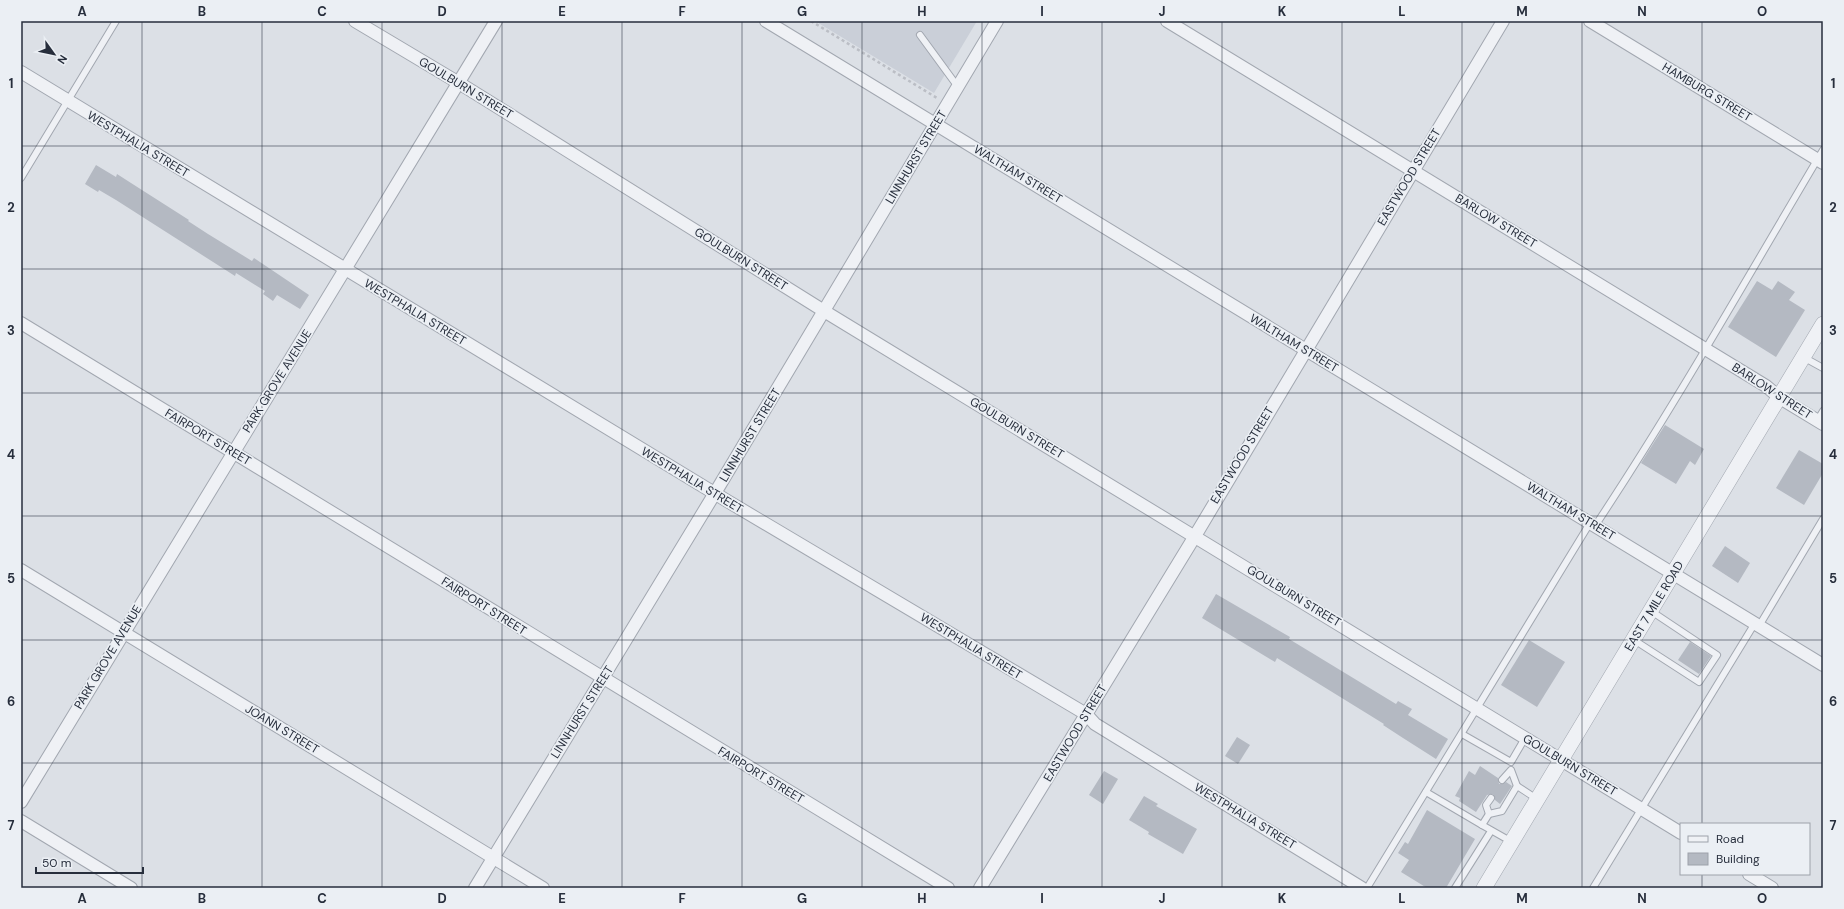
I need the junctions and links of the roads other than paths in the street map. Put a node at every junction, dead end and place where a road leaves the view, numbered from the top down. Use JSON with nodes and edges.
{"nodes":[{"id":1,"x":116,"y":21,"type":"edge"},
{"id":2,"x":354,"y":21,"type":"edge"},
{"id":3,"x":496,"y":21,"type":"edge"},
{"id":4,"x":766,"y":21,"type":"edge"},
{"id":5,"x":997,"y":21,"type":"edge"},
{"id":6,"x":1167,"y":21,"type":"edge"},
{"id":7,"x":1503,"y":21,"type":"edge"},
{"id":8,"x":1590,"y":21,"type":"edge"},
{"id":9,"x":920,"y":35,"type":"dead end"},
{"id":10,"x":21,"y":72,"type":"edge"},
{"id":11,"x":459,"y":83,"type":"junction"},
{"id":12,"x":958,"y":87,"type":"junction"},
{"id":13,"x":68,"y":101,"type":"junction"},
{"id":14,"x":935,"y":124,"type":"junction"},
{"id":15,"x":1821,"y":157,"type":"edge"},
{"id":16,"x":1413,"y":171,"type":"junction"},
{"id":17,"x":21,"y":178,"type":"edge"},
{"id":18,"x":346,"y":270,"type":"junction"},
{"id":19,"x":824,"y":311,"type":"junction"},
{"id":20,"x":21,"y":323,"type":"edge"},
{"id":21,"x":1823,"y":324,"type":"edge"},
{"id":22,"x":1705,"y":348,"type":"junction"},
{"id":23,"x":1305,"y":350,"type":"junction"},
{"id":24,"x":1803,"y":357,"type":"junction"},
{"id":25,"x":1823,"y":368,"type":"edge"},
{"id":26,"x":1780,"y":398,"type":"junction"},
{"id":27,"x":1821,"y":418,"type":"edge"},
{"id":28,"x":233,"y":453,"type":"junction"},
{"id":29,"x":715,"y":493,"type":"junction"},
{"id":30,"x":1823,"y":519,"type":"edge"},
{"id":31,"x":1593,"y":525,"type":"junction"},
{"id":32,"x":1195,"y":536,"type":"junction"},
{"id":33,"x":21,"y":570,"type":"edge"},
{"id":34,"x":1673,"y":574,"type":"junction"},
{"id":35,"x":1651,"y":611,"type":"junction"},
{"id":36,"x":1757,"y":624,"type":"junction"},
{"id":37,"x":124,"y":632,"type":"junction"},
{"id":38,"x":1634,"y":640,"type":"junction"},
{"id":39,"x":1823,"y":665,"type":"edge"},
{"id":40,"x":602,"y":678,"type":"junction"},
{"id":41,"x":1477,"y":709,"type":"junction"},
{"id":42,"x":1086,"y":714,"type":"junction"},
{"id":43,"x":1462,"y":734,"type":"junction"},
{"id":44,"x":1525,"y":738,"type":"junction"},
{"id":45,"x":1562,"y":760,"type":"junction"},
{"id":46,"x":1511,"y":762,"type":"junction"},
{"id":47,"x":1511,"y":770,"type":"junction"},
{"id":48,"x":1502,"y":780,"type":"dead end"},
{"id":49,"x":1517,"y":786,"type":"junction"},
{"id":50,"x":1426,"y":792,"type":"junction"},
{"id":51,"x":1491,"y":798,"type":"dead end"},
{"id":52,"x":1538,"y":800,"type":"junction"},
{"id":53,"x":21,"y":802,"type":"edge"},
{"id":54,"x":1641,"y":808,"type":"junction"},
{"id":55,"x":1489,"y":814,"type":"junction"},
{"id":56,"x":21,"y":821,"type":"edge"},
{"id":57,"x":1482,"y":825,"type":"junction"},
{"id":58,"x":1491,"y":831,"type":"junction"},
{"id":59,"x":1680,"y":832,"type":"edge"},
{"id":60,"x":1512,"y":842,"type":"junction"},
{"id":61,"x":493,"y":858,"type":"junction"},
{"id":62,"x":1751,"y":875,"type":"edge"},
{"id":63,"x":130,"y":888,"type":"edge"},
{"id":64,"x":475,"y":888,"type":"edge"},
{"id":65,"x":543,"y":888,"type":"edge"},
{"id":66,"x":948,"y":888,"type":"edge"},
{"id":67,"x":980,"y":888,"type":"edge"},
{"id":68,"x":1362,"y":888,"type":"edge"},
{"id":69,"x":1367,"y":888,"type":"edge"},
{"id":70,"x":1455,"y":888,"type":"edge"},
{"id":71,"x":1484,"y":888,"type":"edge"},
{"id":72,"x":1593,"y":888,"type":"edge"},
{"id":73,"x":1772,"y":888,"type":"edge"}],
"edges":[{"from":1,"to":13,"type":"lane"},
{"from":2,"to":11,"type":"street","name":"GOULBURN STREET"},
{"from":3,"to":11,"type":"street","name":"PARK GROVE AVENUE"},
{"from":4,"to":14,"type":"street","name":"WALTHAM STREET"},
{"from":5,"to":12,"type":"street","name":"LINNHURST STREET"},
{"from":6,"to":16,"type":"street","name":"BARLOW STREET"},
{"from":7,"to":16,"type":"street","name":"EASTWOOD STREET"},
{"from":8,"to":15,"type":"street","name":"HAMBURG STREET"},
{"from":9,"to":12,"type":"lane"},
{"from":10,"to":13,"type":"street","name":"WESTPHALIA STREET"},
{"from":11,"to":18,"type":"street","name":"PARK GROVE AVENUE"},
{"from":11,"to":19,"type":"street","name":"GOULBURN STREET"},
{"from":12,"to":14,"type":"street","name":"LINNHURST STREET"},
{"from":13,"to":17,"type":"lane"},
{"from":13,"to":18,"type":"street","name":"WESTPHALIA STREET"},
{"from":14,"to":19,"type":"street","name":"LINNHURST STREET"},
{"from":14,"to":23,"type":"street","name":"WALTHAM STREET"},
{"from":15,"to":22,"type":"lane"},
{"from":16,"to":22,"type":"street","name":"BARLOW STREET"},
{"from":16,"to":23,"type":"street","name":"EASTWOOD STREET"},
{"from":18,"to":28,"type":"street","name":"PARK GROVE AVENUE"},
{"from":18,"to":29,"type":"street","name":"WESTPHALIA STREET"},
{"from":19,"to":29,"type":"street","name":"LINNHURST STREET"},
{"from":19,"to":32,"type":"street","name":"GOULBURN STREET"},
{"from":20,"to":28,"type":"street","name":"FAIRPORT STREET"},
{"from":21,"to":24,"type":"street","name":"EAST 7 MILE ROAD"},
{"from":22,"to":26,"type":"street","name":"BARLOW STREET"},
{"from":22,"to":31,"type":"lane"},
{"from":23,"to":31,"type":"street","name":"WALTHAM STREET"},
{"from":23,"to":32,"type":"street","name":"EASTWOOD STREET"},
{"from":24,"to":25,"type":"lane"},
{"from":24,"to":26,"type":"street","name":"EAST 7 MILE ROAD"},
{"from":26,"to":27,"type":"street","name":"BARLOW STREET"},
{"from":26,"to":34,"type":"street","name":"EAST 7 MILE ROAD"},
{"from":28,"to":37,"type":"street","name":"PARK GROVE AVENUE"},
{"from":28,"to":40,"type":"street","name":"FAIRPORT STREET"},
{"from":29,"to":40,"type":"street","name":"LINNHURST STREET"},
{"from":29,"to":42,"type":"street","name":"WESTPHALIA STREET"},
{"from":30,"to":36,"type":"lane"},
{"from":31,"to":34,"type":"street","name":"WALTHAM STREET"},
{"from":31,"to":41,"type":"lane"},
{"from":32,"to":41,"type":"street","name":"GOULBURN STREET"},
{"from":32,"to":42,"type":"street","name":"EASTWOOD STREET"},
{"from":33,"to":37,"type":"street","name":"JOANN STREET"},
{"from":34,"to":35,"type":"street","name":"EAST 7 MILE ROAD"},
{"from":34,"to":36,"type":"street","name":"WALTHAM STREET"},
{"from":35,"to":38,"type":"street","name":"EAST 7 MILE ROAD"},
{"from":35,"to":38,"type":"lane"},
{"from":36,"to":39,"type":"street","name":"WALTHAM STREET"},
{"from":36,"to":54,"type":"lane"},
{"from":37,"to":53,"type":"street","name":"PARK GROVE AVENUE"},
{"from":37,"to":61,"type":"street","name":"JOANN STREET"},
{"from":38,"to":45,"type":"street","name":"EAST 7 MILE ROAD"},
{"from":40,"to":61,"type":"street","name":"LINNHURST STREET"},
{"from":40,"to":66,"type":"street","name":"FAIRPORT STREET"},
{"from":41,"to":43,"type":"lane"},
{"from":41,"to":44,"type":"street","name":"GOULBURN STREET"},
{"from":42,"to":67,"type":"street","name":"EASTWOOD STREET"},
{"from":42,"to":68,"type":"street","name":"WESTPHALIA STREET"},
{"from":43,"to":46,"type":"lane"},
{"from":43,"to":50,"type":"lane"},
{"from":44,"to":45,"type":"street","name":"GOULBURN STREET"},
{"from":44,"to":46,"type":"lane"},
{"from":45,"to":52,"type":"street","name":"EAST 7 MILE ROAD"},
{"from":45,"to":54,"type":"street","name":"GOULBURN STREET"},
{"from":46,"to":47,"type":"lane"},
{"from":47,"to":48,"type":"lane"},
{"from":47,"to":49,"type":"lane"},
{"from":49,"to":52,"type":"lane"},
{"from":49,"to":55,"type":"lane"},
{"from":50,"to":57,"type":"lane"},
{"from":50,"to":69,"type":"lane"},
{"from":51,"to":55,"type":"lane"},
{"from":52,"to":60,"type":"street","name":"EAST 7 MILE ROAD"},
{"from":54,"to":59,"type":"street","name":"GOULBURN STREET"},
{"from":54,"to":72,"type":"lane"},
{"from":55,"to":57,"type":"lane"},
{"from":56,"to":63,"type":"street"},
{"from":57,"to":58,"type":"lane"},
{"from":58,"to":60,"type":"lane"},
{"from":58,"to":70,"type":"lane"},
{"from":60,"to":71,"type":"street","name":"EAST 7 MILE ROAD"},
{"from":61,"to":64,"type":"street","name":"LINNHURST STREET"},
{"from":61,"to":65,"type":"street","name":"JOANN STREET"},
{"from":62,"to":73,"type":"street"}]}
